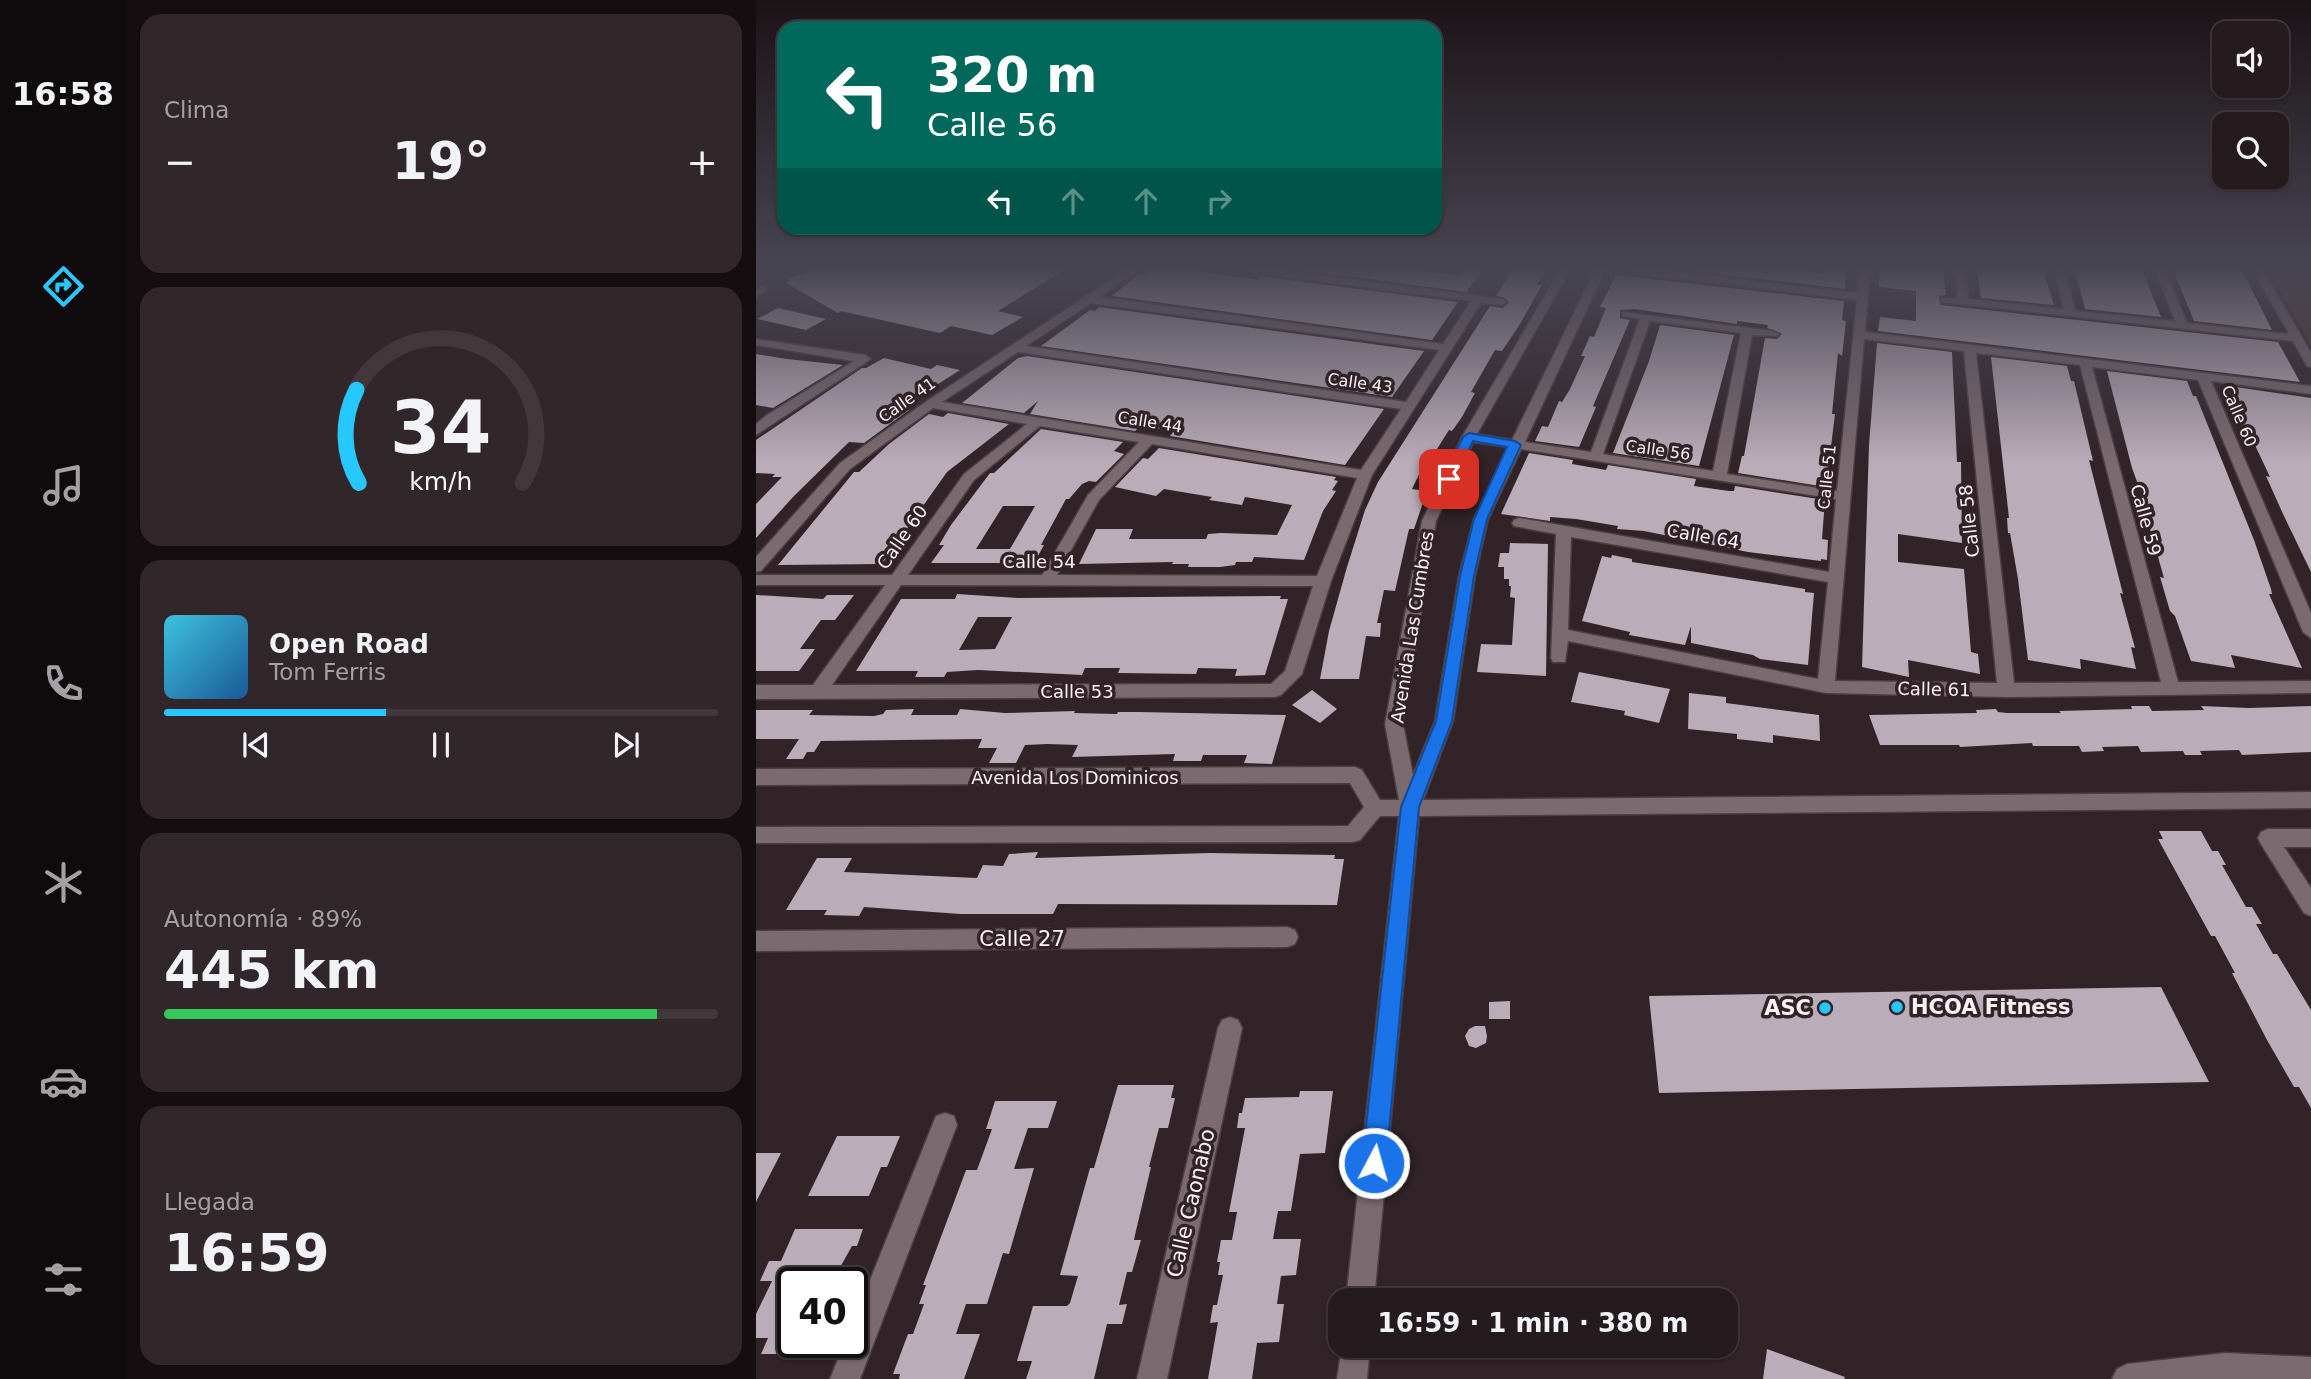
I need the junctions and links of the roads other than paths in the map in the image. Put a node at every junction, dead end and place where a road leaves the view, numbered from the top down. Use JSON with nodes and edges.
{"nodes":[{"id":1,"x":1036,"y":334,"type":"edge"},
{"id":2,"x":1348,"y":334,"type":"edge"},
{"id":3,"x":1456,"y":334,"type":"edge"},
{"id":4,"x":1528,"y":334,"type":"edge"},
{"id":5,"x":1569,"y":334,"type":"edge"},
{"id":6,"x":1640,"y":334,"type":"edge"},
{"id":7,"x":1746,"y":334,"type":"edge"},
{"id":8,"x":2265,"y":334,"type":"edge"},
{"id":9,"x":2295,"y":334,"type":"edge"},
{"id":10,"x":1860,"y":335,"type":"joint"},
{"id":11,"x":2297,"y":338,"type":"junction"},
{"id":12,"x":756,"y":342,"type":"edge"},
{"id":13,"x":1016,"y":348,"type":"junction"},
{"id":14,"x":1448,"y":348,"type":"junction"},
{"id":15,"x":1970,"y":348,"type":"junction"},
{"id":16,"x":2085,"y":362,"type":"junction"},
{"id":17,"x":2311,"y":363,"type":"edge"},
{"id":18,"x":2203,"y":377,"type":"junction"},
{"id":19,"x":2311,"y":390,"type":"edge"},
{"id":20,"x":930,"y":404,"type":"junction"},
{"id":21,"x":1409,"y":406,"type":"junction"},
{"id":22,"x":756,"y":415,"type":"edge"},
{"id":23,"x":772,"y":418,"type":"junction"},
{"id":24,"x":1037,"y":422,"type":"junction"},
{"id":25,"x":756,"y":431,"type":"edge"},
{"id":26,"x":1469,"y":437,"type":"junction"},
{"id":27,"x":1148,"y":440,"type":"junction"},
{"id":28,"x":1515,"y":445,"type":"junction"},
{"id":29,"x":1595,"y":459,"type":"junction"},
{"id":30,"x":1365,"y":475,"type":"junction"},
{"id":31,"x":1719,"y":477,"type":"junction"},
{"id":32,"x":1842,"y":496,"type":"junction"},
{"id":33,"x":1519,"y":523,"type":"dead end"},
{"id":34,"x":1564,"y":531,"type":"junction"},
{"id":35,"x":756,"y":567,"type":"edge"},
{"id":36,"x":1836,"y":578,"type":"junction"},
{"id":37,"x":756,"y":580,"type":"edge"},
{"id":38,"x":895,"y":580,"type":"junction"},
{"id":39,"x":1047,"y":580,"type":"junction"},
{"id":40,"x":1322,"y":581,"type":"junction"},
{"id":41,"x":2311,"y":632,"type":"edge"},
{"id":42,"x":1561,"y":634,"type":"junction"},
{"id":43,"x":1559,"y":658,"type":"dead end"},
{"id":44,"x":1826,"y":687,"type":"junction"},
{"id":45,"x":2311,"y":687,"type":"edge"},
{"id":46,"x":2171,"y":688,"type":"junction"},
{"id":47,"x":2006,"y":690,"type":"junction"},
{"id":48,"x":756,"y":692,"type":"edge"},
{"id":49,"x":818,"y":692,"type":"junction"},
{"id":50,"x":756,"y":777,"type":"edge"},
{"id":51,"x":2311,"y":800,"type":"edge"},
{"id":52,"x":1410,"y":807,"type":"junction"},
{"id":53,"x":1375,"y":808,"type":"junction"},
{"id":54,"x":756,"y":835,"type":"edge"},
{"id":55,"x":2311,"y":838,"type":"edge"},
{"id":56,"x":2311,"y":906,"type":"edge"},
{"id":57,"x":1287,"y":937,"type":"dead end"},
{"id":58,"x":756,"y":941,"type":"edge"},
{"id":59,"x":1230,"y":1028,"type":"dead end"},
{"id":60,"x":945,"y":1125,"type":"dead end"},
{"id":61,"x":1361,"y":1288,"type":"edge"},
{"id":62,"x":1355,"y":1358,"type":"edge"},
{"id":63,"x":2311,"y":1372,"type":"edge"},
{"id":64,"x":845,"y":1379,"type":"edge"},
{"id":65,"x":1152,"y":1379,"type":"edge"},
{"id":66,"x":1352,"y":1379,"type":"edge"},
{"id":67,"x":2127,"y":1379,"type":"edge"}],
"edges":[{"from":1,"to":13,"type":"street","name":"Calle 41"},
{"from":2,"to":14,"type":"street"},
{"from":3,"to":14,"type":"street"},
{"from":4,"to":26,"type":"street","name":"Avenida Las Cumbres"},
{"from":5,"to":28,"type":"street","name":"Avenida Las Cumbres"},
{"from":6,"to":29,"type":"street"},
{"from":7,"to":31,"type":"street"},
{"from":8,"to":11,"type":"street"},
{"from":9,"to":11,"type":"street"},
{"from":10,"to":15,"type":"street","name":"Calle 60"},
{"from":10,"to":32,"type":"street","name":"Calle 51"},
{"from":11,"to":17,"type":"street"},
{"from":12,"to":23,"type":"street"},
{"from":13,"to":20,"type":"street","name":"Calle 41"},
{"from":13,"to":21,"type":"street","name":"Calle 43"},
{"from":14,"to":21,"type":"street"},
{"from":15,"to":16,"type":"street","name":"Calle 60"},
{"from":15,"to":47,"type":"street","name":"Calle 58"},
{"from":16,"to":18,"type":"street","name":"Calle 60"},
{"from":16,"to":46,"type":"street","name":"Calle 59"},
{"from":18,"to":19,"type":"street"},
{"from":18,"to":41,"type":"street","name":"Calle 60"},
{"from":20,"to":24,"type":"street","name":"Calle 44"},
{"from":20,"to":35,"type":"street","name":"Calle 41"},
{"from":21,"to":30,"type":"street"},
{"from":22,"to":23,"type":"street"},
{"from":23,"to":25,"type":"street"},
{"from":24,"to":27,"type":"street","name":"Calle 44"},
{"from":24,"to":38,"type":"street","name":"Calle 60"},
{"from":26,"to":28,"type":"street","name":"Calle 56"},
{"from":26,"to":52,"type":"street","name":"Avenida Las Cumbres"},
{"from":27,"to":30,"type":"street","name":"Calle 44"},
{"from":27,"to":39,"type":"street"},
{"from":28,"to":29,"type":"street","name":"Calle 56"},
{"from":28,"to":52,"type":"street","name":"Avenida Las Cumbres"},
{"from":29,"to":31,"type":"street","name":"Calle 56"},
{"from":30,"to":40,"type":"street"},
{"from":31,"to":32,"type":"street","name":"Calle 56"},
{"from":32,"to":36,"type":"street","name":"Calle 51"},
{"from":33,"to":34,"type":"street","name":"Calle 64"},
{"from":34,"to":36,"type":"street","name":"Calle 64"},
{"from":34,"to":42,"type":"street"},
{"from":36,"to":44,"type":"street","name":"Calle 51"},
{"from":37,"to":38,"type":"street","name":"Calle 54"},
{"from":38,"to":39,"type":"street","name":"Calle 54"},
{"from":38,"to":49,"type":"street","name":"Calle 60"},
{"from":39,"to":40,"type":"street","name":"Calle 54"},
{"from":40,"to":49,"type":"street","name":"Calle 53"},
{"from":42,"to":43,"type":"street"},
{"from":42,"to":44,"type":"street","name":"Calle 61"},
{"from":44,"to":47,"type":"street","name":"Calle 61"},
{"from":45,"to":46,"type":"street","name":"Calle 61"},
{"from":46,"to":47,"type":"street","name":"Calle 61"},
{"from":48,"to":49,"type":"street","name":"Calle 53"},
{"from":50,"to":53,"type":"street","name":"Avenida Los Dominicos"},
{"from":51,"to":52,"type":"street"},
{"from":52,"to":53,"type":"street"},
{"from":52,"to":61,"type":"street","name":"Avenida Las Cumbres"},
{"from":53,"to":54,"type":"street"},
{"from":55,"to":56,"type":"street"},
{"from":57,"to":58,"type":"street","name":"Calle 27"},
{"from":59,"to":65,"type":"street","name":"Calle Caonabo"},
{"from":60,"to":64,"type":"street"},
{"from":62,"to":66,"type":"street"},
{"from":63,"to":67,"type":"street"}]}
